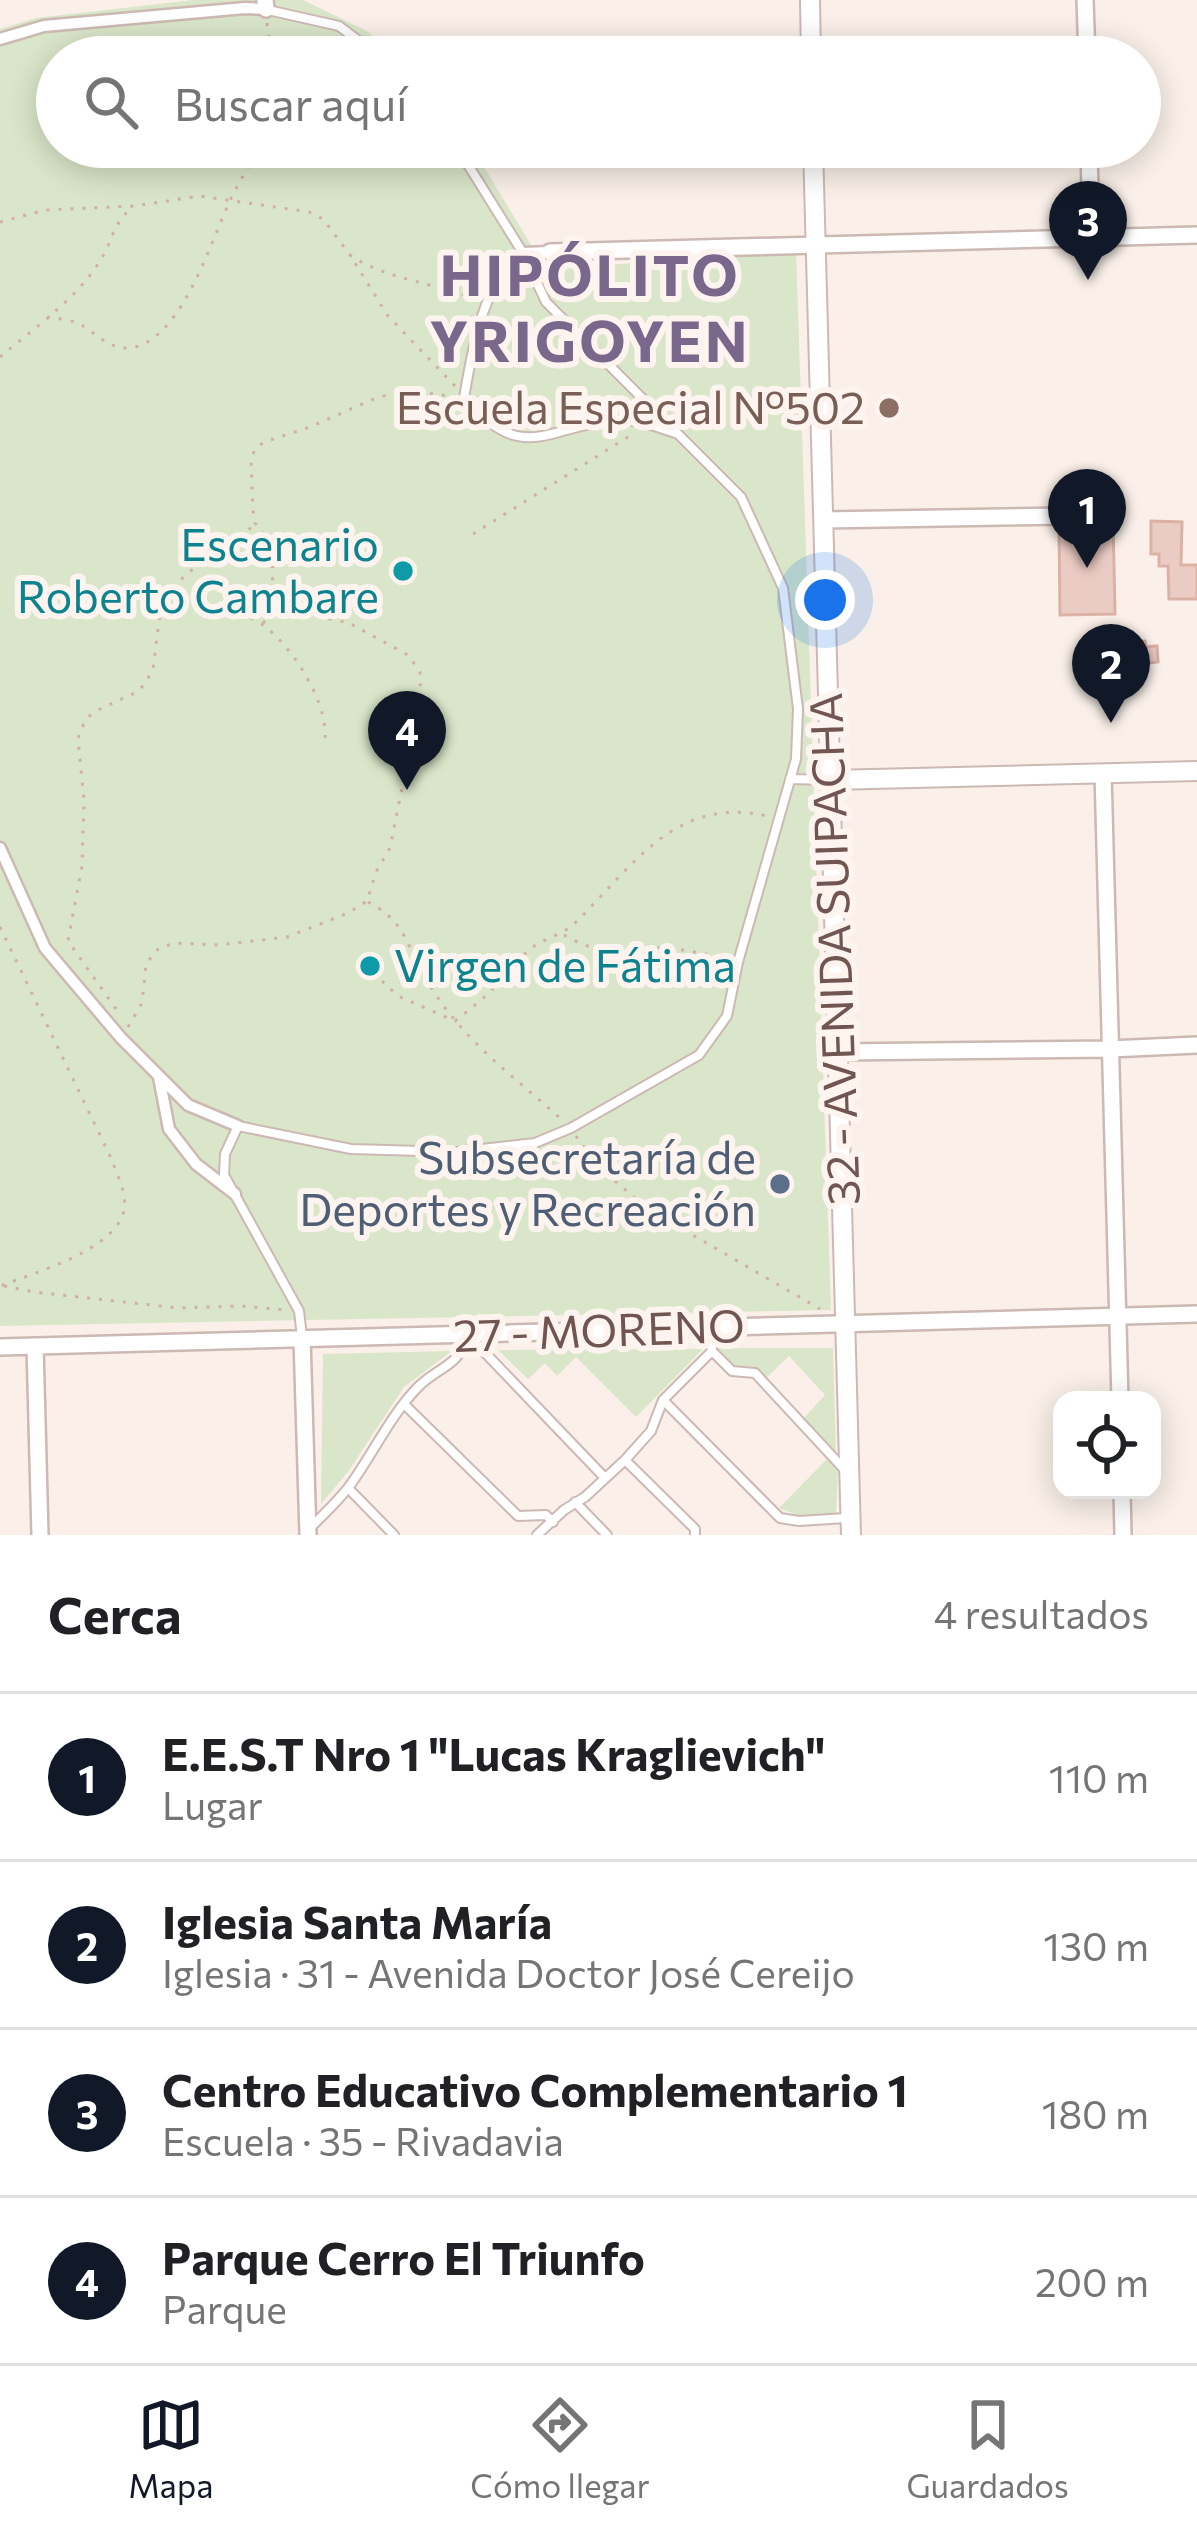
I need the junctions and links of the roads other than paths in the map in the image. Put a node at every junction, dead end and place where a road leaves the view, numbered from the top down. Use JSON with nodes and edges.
{"nodes":[{"id":1,"x":810,"y":0,"type":"edge"},
{"id":2,"x":1085,"y":0,"type":"edge"},
{"id":3,"x":266,"y":4,"type":"edge"},
{"id":4,"x":354,"y":36,"type":"edge"},
{"id":5,"x":811,"y":36,"type":"edge"},
{"id":6,"x":1086,"y":36,"type":"edge"},
{"id":7,"x":0,"y":39,"type":"edge"},
{"id":8,"x":471,"y":168,"type":"edge"},
{"id":9,"x":813,"y":168,"type":"edge"},
{"id":10,"x":1089,"y":168,"type":"edge"},
{"id":11,"x":1197,"y":235,"type":"edge"},
{"id":12,"x":1091,"y":238,"type":"junction"},
{"id":13,"x":815,"y":245,"type":"junction"},
{"id":14,"x":550,"y":252,"type":"joint"},
{"id":15,"x":523,"y":253,"type":"junction"},
{"id":16,"x":676,"y":433,"type":"junction"},
{"id":17,"x":1066,"y":516,"type":"dead end"},
{"id":18,"x":823,"y":520,"type":"junction"},
{"id":19,"x":1197,"y":771,"type":"edge"},
{"id":20,"x":1103,"y":773,"type":"junction"},
{"id":21,"x":790,"y":779,"type":"junction"},
{"id":22,"x":830,"y":780,"type":"junction"},
{"id":23,"x":0,"y":848,"type":"edge"},
{"id":24,"x":1197,"y":1045,"type":"edge"},
{"id":25,"x":1110,"y":1049,"type":"junction"},
{"id":26,"x":838,"y":1052,"type":"junction"},
{"id":27,"x":159,"y":1077,"type":"junction"},
{"id":28,"x":238,"y":1126,"type":"junction"},
{"id":29,"x":235,"y":1194,"type":"junction"},
{"id":30,"x":1197,"y":1314,"type":"edge"},
{"id":31,"x":1118,"y":1316,"type":"junction"},
{"id":32,"x":845,"y":1323,"type":"junction"},
{"id":33,"x":711,"y":1328,"type":"junction"},
{"id":34,"x":468,"y":1335,"type":"junction"},
{"id":35,"x":302,"y":1338,"type":"junction"},
{"id":36,"x":35,"y":1346,"type":"junction"},
{"id":37,"x":0,"y":1347,"type":"edge"},
{"id":38,"x":712,"y":1351,"type":"junction"},
{"id":39,"x":1120,"y":1391,"type":"edge"},
{"id":40,"x":663,"y":1400,"type":"junction"},
{"id":41,"x":405,"y":1405,"type":"junction"},
{"id":42,"x":625,"y":1460,"type":"junction"},
{"id":43,"x":849,"y":1474,"type":"junction"},
{"id":44,"x":605,"y":1478,"type":"junction"},
{"id":45,"x":348,"y":1488,"type":"junction"},
{"id":46,"x":1122,"y":1499,"type":"edge"},
{"id":47,"x":575,"y":1502,"type":"junction"},
{"id":48,"x":553,"y":1522,"type":"junction"},
{"id":49,"x":851,"y":1527,"type":"edge"},
{"id":50,"x":308,"y":1533,"type":"edge"},
{"id":51,"x":40,"y":1535,"type":"edge"},
{"id":52,"x":394,"y":1535,"type":"edge"},
{"id":53,"x":537,"y":1535,"type":"edge"},
{"id":54,"x":607,"y":1535,"type":"edge"},
{"id":55,"x":694,"y":1535,"type":"edge"},
{"id":56,"x":1124,"y":1535,"type":"edge"}],
"edges":[{"from":1,"to":5,"type":"street"},
{"from":2,"to":6,"type":"street"},
{"from":3,"to":4,"type":"lane"},
{"from":3,"to":7,"type":"street"},
{"from":8,"to":15,"type":"lane"},
{"from":9,"to":13,"type":"street","name":"32 - AVENIDA SUIPACHA"},
{"from":10,"to":12,"type":"street"},
{"from":11,"to":12,"type":"street"},
{"from":12,"to":13,"type":"street"},
{"from":13,"to":14,"type":"street"},
{"from":13,"to":18,"type":"street","name":"32 - AVENIDA SUIPACHA"},
{"from":14,"to":15,"type":"street"},
{"from":15,"to":16,"type":"lane"},
{"from":15,"to":16,"type":"lane"},
{"from":16,"to":21,"type":"lane"},
{"from":17,"to":18,"type":"street"},
{"from":18,"to":22,"type":"street","name":"32 - AVENIDA SUIPACHA"},
{"from":19,"to":20,"type":"street"},
{"from":20,"to":22,"type":"street"},
{"from":20,"to":25,"type":"street"},
{"from":21,"to":22,"type":"lane"},
{"from":21,"to":28,"type":"lane"},
{"from":22,"to":26,"type":"street","name":"32 - AVENIDA SUIPACHA"},
{"from":23,"to":27,"type":"street"},
{"from":24,"to":25,"type":"street"},
{"from":25,"to":26,"type":"street"},
{"from":25,"to":31,"type":"street"},
{"from":26,"to":32,"type":"street","name":"32 - AVENIDA SUIPACHA"},
{"from":27,"to":28,"type":"street"},
{"from":27,"to":29,"type":"street"},
{"from":28,"to":29,"type":"lane"},
{"from":29,"to":35,"type":"lane"},
{"from":30,"to":31,"type":"street","name":"27 - MORENO"},
{"from":31,"to":32,"type":"street","name":"27 - MORENO"},
{"from":31,"to":39,"type":"street"},
{"from":32,"to":33,"type":"street","name":"27 - MORENO"},
{"from":32,"to":43,"type":"street","name":"32 - AVENIDA SUIPACHA"},
{"from":33,"to":34,"type":"street","name":"27 - MORENO"},
{"from":33,"to":38,"type":"lane"},
{"from":34,"to":35,"type":"street","name":"27 - MORENO"},
{"from":34,"to":41,"type":"lane"},
{"from":34,"to":44,"type":"lane"},
{"from":35,"to":36,"type":"street","name":"27 - MORENO"},
{"from":35,"to":50,"type":"street"},
{"from":36,"to":37,"type":"street","name":"27 - MORENO"},
{"from":36,"to":51,"type":"street"},
{"from":38,"to":40,"type":"lane"},
{"from":38,"to":43,"type":"lane"},
{"from":40,"to":42,"type":"lane"},
{"from":40,"to":49,"type":"lane"},
{"from":41,"to":45,"type":"lane"},
{"from":41,"to":48,"type":"lane"},
{"from":42,"to":44,"type":"lane"},
{"from":42,"to":55,"type":"lane"},
{"from":43,"to":49,"type":"street","name":"32 - AVENIDA SUIPACHA"},
{"from":44,"to":47,"type":"lane"},
{"from":45,"to":50,"type":"lane"},
{"from":45,"to":52,"type":"lane"},
{"from":46,"to":56,"type":"street"},
{"from":47,"to":48,"type":"lane"},
{"from":47,"to":54,"type":"lane"},
{"from":48,"to":53,"type":"lane"}]}
